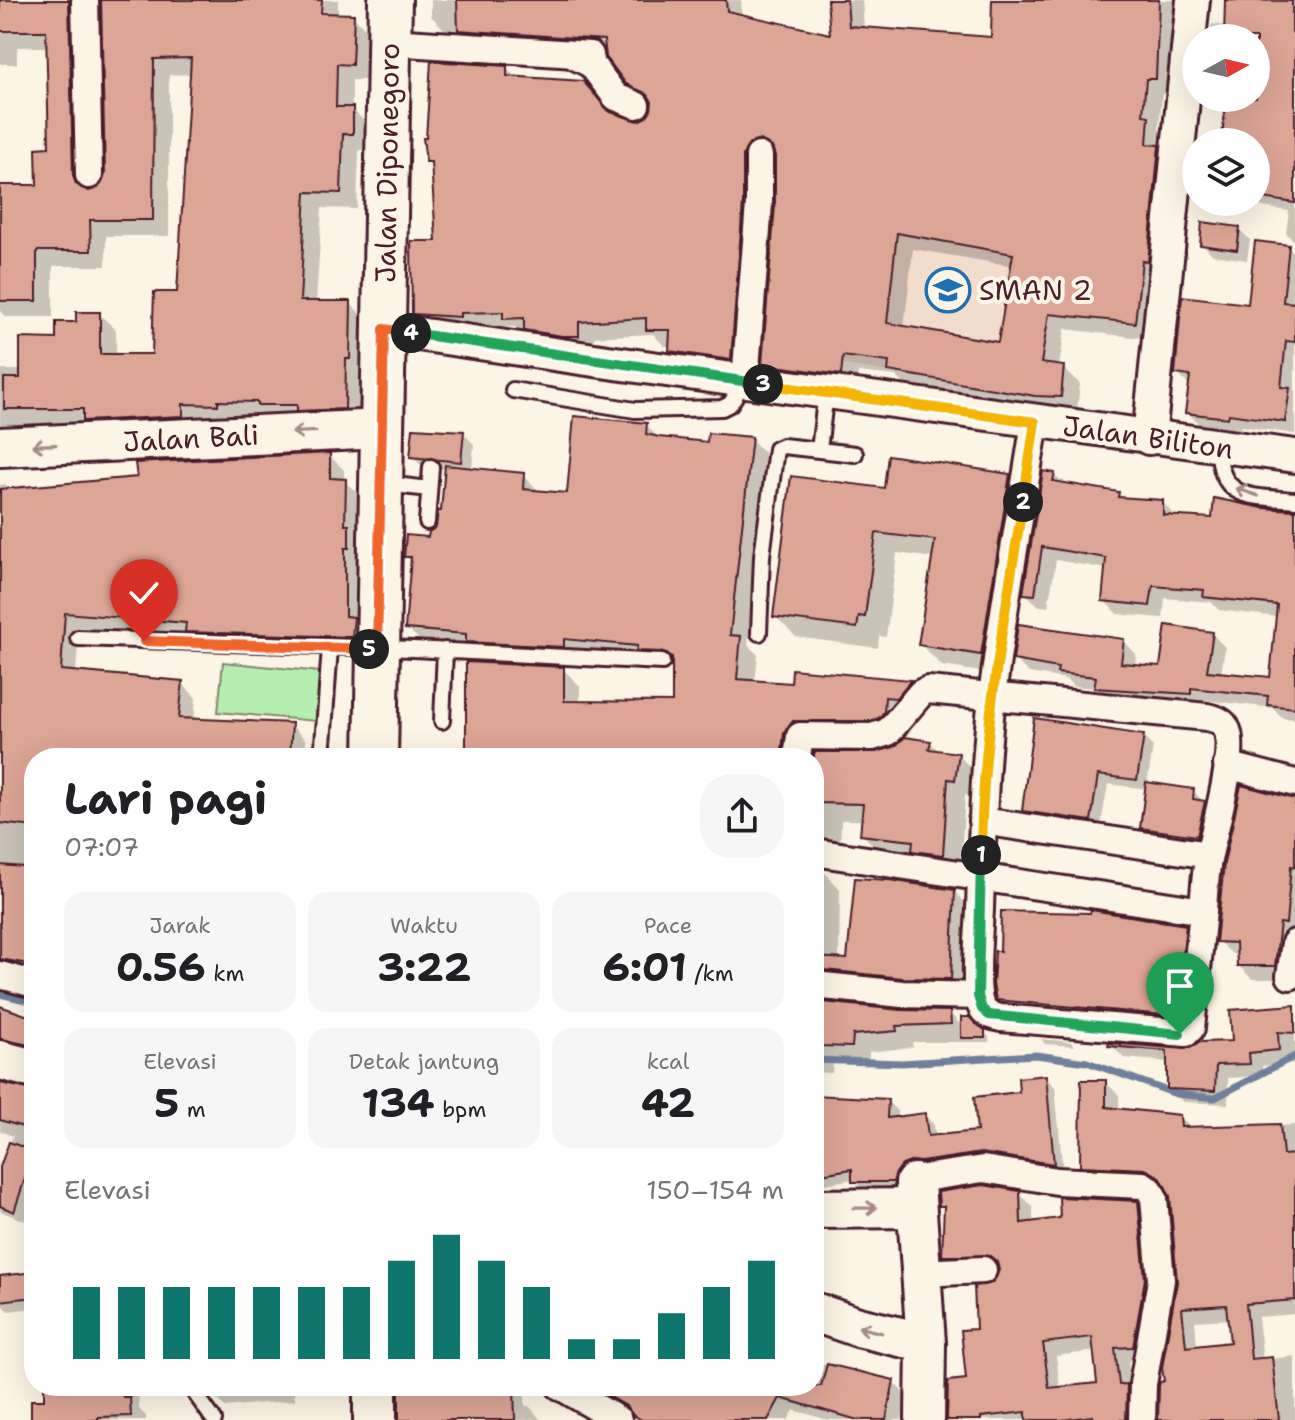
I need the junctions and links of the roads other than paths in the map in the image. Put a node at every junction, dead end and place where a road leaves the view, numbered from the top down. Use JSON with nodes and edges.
{"nodes":[{"id":1,"x":85,"y":0,"type":"edge"},
{"id":2,"x":390,"y":0,"type":"edge"},
{"id":3,"x":1193,"y":0,"type":"edge"},
{"id":4,"x":390,"y":42,"type":"junction"},
{"id":5,"x":636,"y":105,"type":"dead end"},
{"id":6,"x":759,"y":156,"type":"dead end"},
{"id":7,"x":89,"y":175,"type":"dead end"},
{"id":8,"x":384,"y":329,"type":"junction"},
{"id":9,"x":745,"y":381,"type":"junction"},
{"id":10,"x":513,"y":390,"type":"dead end"},
{"id":11,"x":826,"y":392,"type":"junction"},
{"id":12,"x":1035,"y":422,"type":"junction"},
{"id":13,"x":382,"y":429,"type":"junction"},
{"id":14,"x":1149,"y":438,"type":"junction"},
{"id":15,"x":1219,"y":446,"type":"junction"},
{"id":16,"x":0,"y":447,"type":"edge"},
{"id":17,"x":819,"y":450,"type":"junction"},
{"id":18,"x":855,"y":454,"type":"dead end"},
{"id":19,"x":1295,"y":456,"type":"edge"},
{"id":20,"x":431,"y":467,"type":"dead end"},
{"id":21,"x":381,"y":484,"type":"junction"},
{"id":22,"x":429,"y":489,"type":"junction"},
{"id":23,"x":1295,"y":500,"type":"edge"},
{"id":24,"x":427,"y":522,"type":"dead end"},
{"id":25,"x":759,"y":633,"type":"dead end"},
{"id":26,"x":78,"y":638,"type":"dead end"},
{"id":27,"x":330,"y":647,"type":"junction"},
{"id":28,"x":377,"y":649,"type":"junction"},
{"id":29,"x":445,"y":650,"type":"junction"},
{"id":30,"x":662,"y":662,"type":"dead end"},
{"id":31,"x":993,"y":695,"type":"junction"},
{"id":32,"x":442,"y":721,"type":"dead end"},
{"id":33,"x":323,"y":748,"type":"edge"},
{"id":34,"x":376,"y":748,"type":"edge"},
{"id":35,"x":798,"y":748,"type":"edge"},
{"id":36,"x":1227,"y":765,"type":"junction"},
{"id":37,"x":1295,"y":783,"type":"edge"},
{"id":38,"x":982,"y":821,"type":"junction"},
{"id":39,"x":824,"y":853,"type":"edge"},
{"id":40,"x":1209,"y":855,"type":"junction"},
{"id":41,"x":981,"y":877,"type":"junction"},
{"id":42,"x":1203,"y":911,"type":"junction"},
{"id":43,"x":1295,"y":943,"type":"edge"},
{"id":44,"x":0,"y":975,"type":"edge"},
{"id":45,"x":1290,"y":976,"type":"dead end"},
{"id":46,"x":24,"y":981,"type":"edge"},
{"id":47,"x":824,"y":986,"type":"edge"},
{"id":48,"x":978,"y":996,"type":"junction"},
{"id":49,"x":0,"y":1060,"type":"edge"},
{"id":50,"x":24,"y":1066,"type":"edge"},
{"id":51,"x":915,"y":1195,"type":"junction"},
{"id":52,"x":824,"y":1208,"type":"edge"},
{"id":53,"x":983,"y":1270,"type":"dead end"},
{"id":54,"x":920,"y":1273,"type":"junction"},
{"id":55,"x":824,"y":1315,"type":"edge"},
{"id":56,"x":926,"y":1343,"type":"junction"},
{"id":57,"x":197,"y":1396,"type":"edge"},
{"id":58,"x":375,"y":1396,"type":"edge"},
{"id":59,"x":577,"y":1396,"type":"edge"},
{"id":60,"x":214,"y":1420,"type":"edge"},
{"id":61,"x":375,"y":1420,"type":"edge"},
{"id":62,"x":618,"y":1420,"type":"edge"},
{"id":63,"x":925,"y":1420,"type":"edge"},
{"id":64,"x":1142,"y":1420,"type":"edge"}],
"edges":[{"from":1,"to":7,"type":"street"},
{"from":2,"to":4,"type":"main road","name":"Jalan Diponegoro"},
{"from":3,"to":14,"type":"street"},
{"from":4,"to":5,"type":"street"},
{"from":4,"to":8,"type":"main road","name":"Jalan Diponegoro"},
{"from":6,"to":9,"type":"street"},
{"from":8,"to":9,"type":"street","name":"Jalan Biliton"},
{"from":8,"to":13,"type":"main road","name":"Jalan Diponegoro"},
{"from":9,"to":10,"type":"lane"},
{"from":9,"to":11,"type":"street","name":"Jalan Biliton"},
{"from":11,"to":12,"type":"street","name":"Jalan Biliton"},
{"from":11,"to":17,"type":"lane"},
{"from":12,"to":14,"type":"street","name":"Jalan Biliton"},
{"from":12,"to":31,"type":"street"},
{"from":13,"to":16,"type":"main road","name":"Jalan Bali","one_way":true},
{"from":13,"to":21,"type":"main road","name":"Jalan Diponegoro"},
{"from":14,"to":15,"type":"street","name":"Jalan Biliton"},
{"from":15,"to":19,"type":"street","name":"Jalan Biliton"},
{"from":23,"to":15,"type":"lane","one_way":true},
{"from":17,"to":18,"type":"lane"},
{"from":17,"to":25,"type":"lane"},
{"from":20,"to":22,"type":"lane"},
{"from":21,"to":22,"type":"lane"},
{"from":21,"to":28,"type":"main road","name":"Jalan Diponegoro"},
{"from":22,"to":24,"type":"lane"},
{"from":26,"to":27,"type":"lane"},
{"from":27,"to":28,"type":"lane"},
{"from":27,"to":33,"type":"lane"},
{"from":28,"to":29,"type":"lane"},
{"from":28,"to":34,"type":"main road","name":"Jalan Diponegoro"},
{"from":29,"to":30,"type":"lane"},
{"from":29,"to":32,"type":"lane"},
{"from":31,"to":35,"type":"street"},
{"from":31,"to":36,"type":"street"},
{"from":31,"to":38,"type":"street"},
{"from":36,"to":37,"type":"street"},
{"from":36,"to":40,"type":"street"},
{"from":38,"to":40,"type":"street"},
{"from":38,"to":41,"type":"street"},
{"from":39,"to":41,"type":"street"},
{"from":40,"to":42,"type":"street"},
{"from":41,"to":42,"type":"street"},
{"from":41,"to":48,"type":"street"},
{"from":42,"to":48,"type":"street"},
{"from":43,"to":45,"type":"street"},
{"from":44,"to":46,"type":"street"},
{"from":47,"to":48,"type":"street"},
{"from":49,"to":50,"type":"main road"},
{"from":52,"to":51,"type":"main road","one_way":true},
{"from":51,"to":54,"type":"main road"},
{"from":51,"to":64,"type":"street"},
{"from":53,"to":54,"type":"street"},
{"from":54,"to":56,"type":"main road"},
{"from":56,"to":55,"type":"main road","one_way":true},
{"from":56,"to":63,"type":"main road"},
{"from":57,"to":60,"type":"lane"},
{"from":58,"to":61,"type":"main road"},
{"from":59,"to":62,"type":"street"}]}
